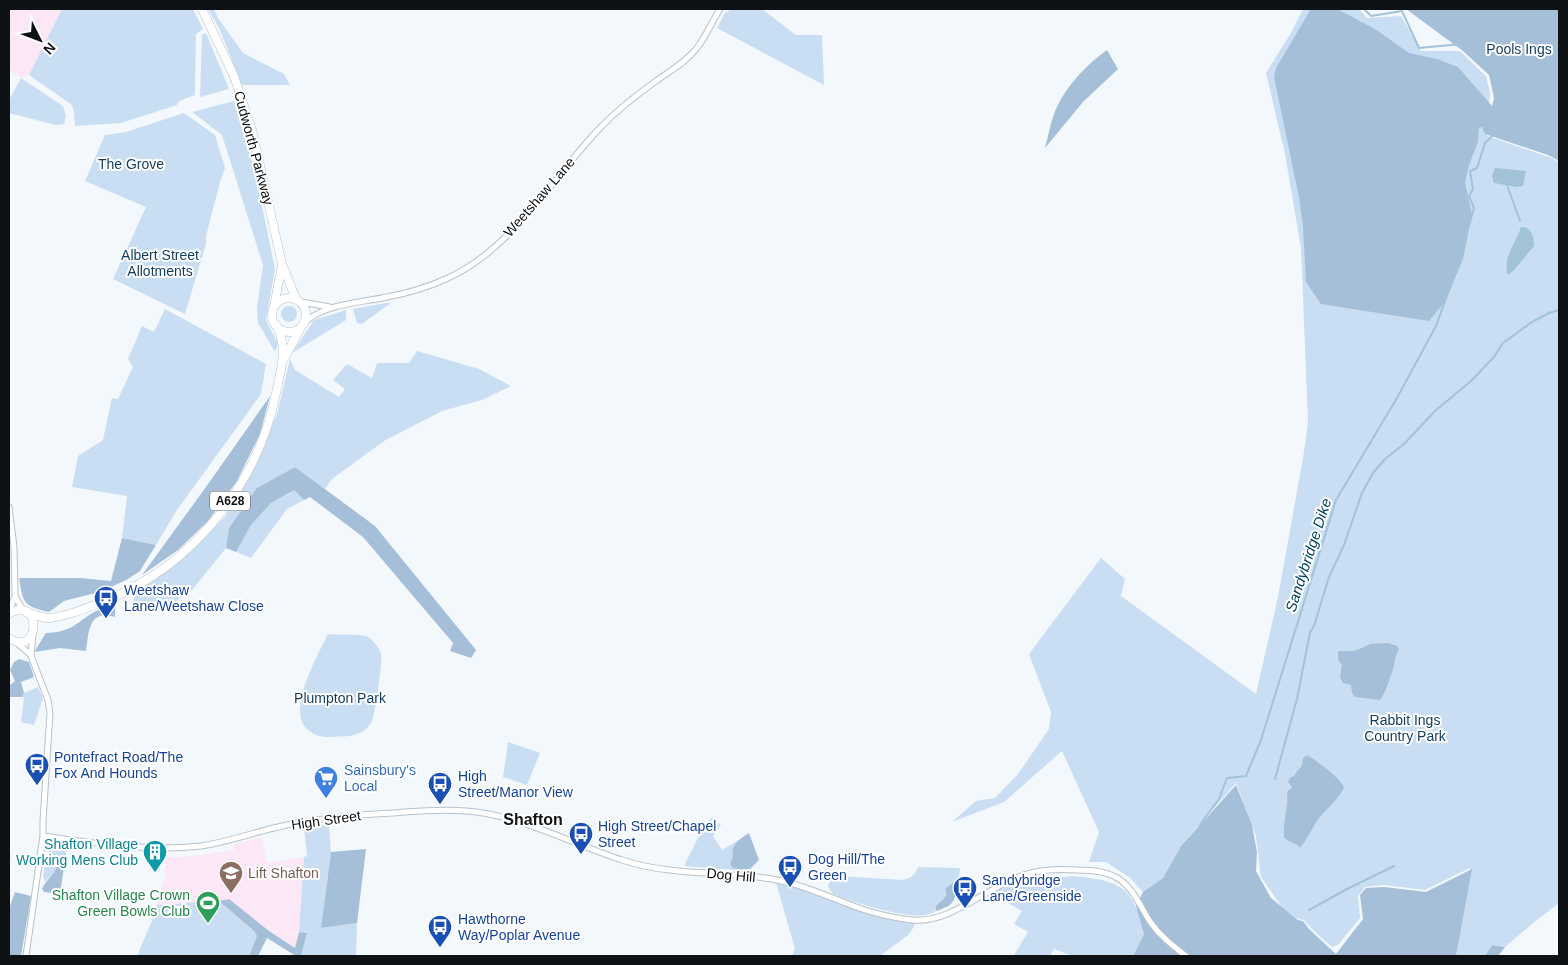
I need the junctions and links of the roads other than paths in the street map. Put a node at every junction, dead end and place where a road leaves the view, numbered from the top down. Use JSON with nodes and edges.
{"nodes":[{"id":1,"x":202,"y":9,"type":"edge"},
{"id":2,"x":720,"y":9,"type":"edge"},
{"id":3,"x":282,"y":264,"type":"junction"},
{"id":4,"x":299,"y":300,"type":"junction"},
{"id":5,"x":331,"y":307,"type":"junction"},
{"id":6,"x":273,"y":310,"type":"junction"},
{"id":7,"x":303,"y":325,"type":"junction"},
{"id":8,"x":277,"y":326,"type":"junction"},
{"id":9,"x":283,"y":360,"type":"junction"},
{"id":10,"x":9,"y":507,"type":"edge"},
{"id":11,"x":15,"y":596,"type":"junction"},
{"id":12,"x":9,"y":613,"type":"edge"},
{"id":13,"x":26,"y":613,"type":"junction"},
{"id":14,"x":47,"y":618,"type":"junction"},
{"id":15,"x":33,"y":632,"type":"junction"},
{"id":16,"x":11,"y":640,"type":"edge"},
{"id":17,"x":31,"y":656,"type":"junction"},
{"id":18,"x":43,"y":836,"type":"junction"},
{"id":19,"x":604,"y":853,"type":"joint"},
{"id":20,"x":26,"y":956,"type":"edge"},
{"id":21,"x":1186,"y":956,"type":"edge"}],
"edges":[{"from":1,"to":3,"type":"highway","name":"Cudworth Parkway","number":"A628"},
{"from":2,"to":5,"type":"street","name":"Weetshaw Lane"},
{"from":3,"to":4,"type":"highway","name":"Cudworth Parkway","number":"A628"},
{"from":3,"to":6,"type":"highway","name":"Cudworth Parkway","number":"A628"},
{"from":4,"to":5,"type":"street","name":"Weetshaw Lane"},
{"from":4,"to":6,"type":"highway"},
{"from":4,"to":7,"type":"highway","name":"Cudworth Parkway","number":"A628"},
{"from":5,"to":7,"type":"street","name":"Weetshaw Lane"},
{"from":6,"to":8,"type":"highway","name":"Cudworth Parkway","number":"A628"},
{"from":7,"to":8,"type":"highway"},
{"from":7,"to":9,"type":"highway","name":"Cudworth Parkway","number":"A628"},
{"from":8,"to":9,"type":"highway","name":"Cudworth Parkway","number":"A628"},
{"from":9,"to":14,"type":"highway","name":"Cudworth Parkway","number":"A628"},
{"from":10,"to":11,"type":"street"},
{"from":11,"to":12,"type":"street"},
{"from":11,"to":13,"type":"street"},
{"from":12,"to":13,"type":"highway","number":"A628"},
{"from":13,"to":14,"type":"highway","name":"Cudworth Parkway","number":"A628"},
{"from":13,"to":15,"type":"highway"},
{"from":14,"to":15,"type":"highway","name":"Cudworth Parkway","number":"A628"},
{"from":15,"to":16,"type":"highway","number":"A628"},
{"from":15,"to":17,"type":"street"},
{"from":16,"to":17,"type":"street"},
{"from":17,"to":18,"type":"street"},
{"from":18,"to":19,"type":"street","name":"High Street"},
{"from":18,"to":20,"type":"street"},
{"from":19,"to":21,"type":"street","name":"Dog Hill"}]}
